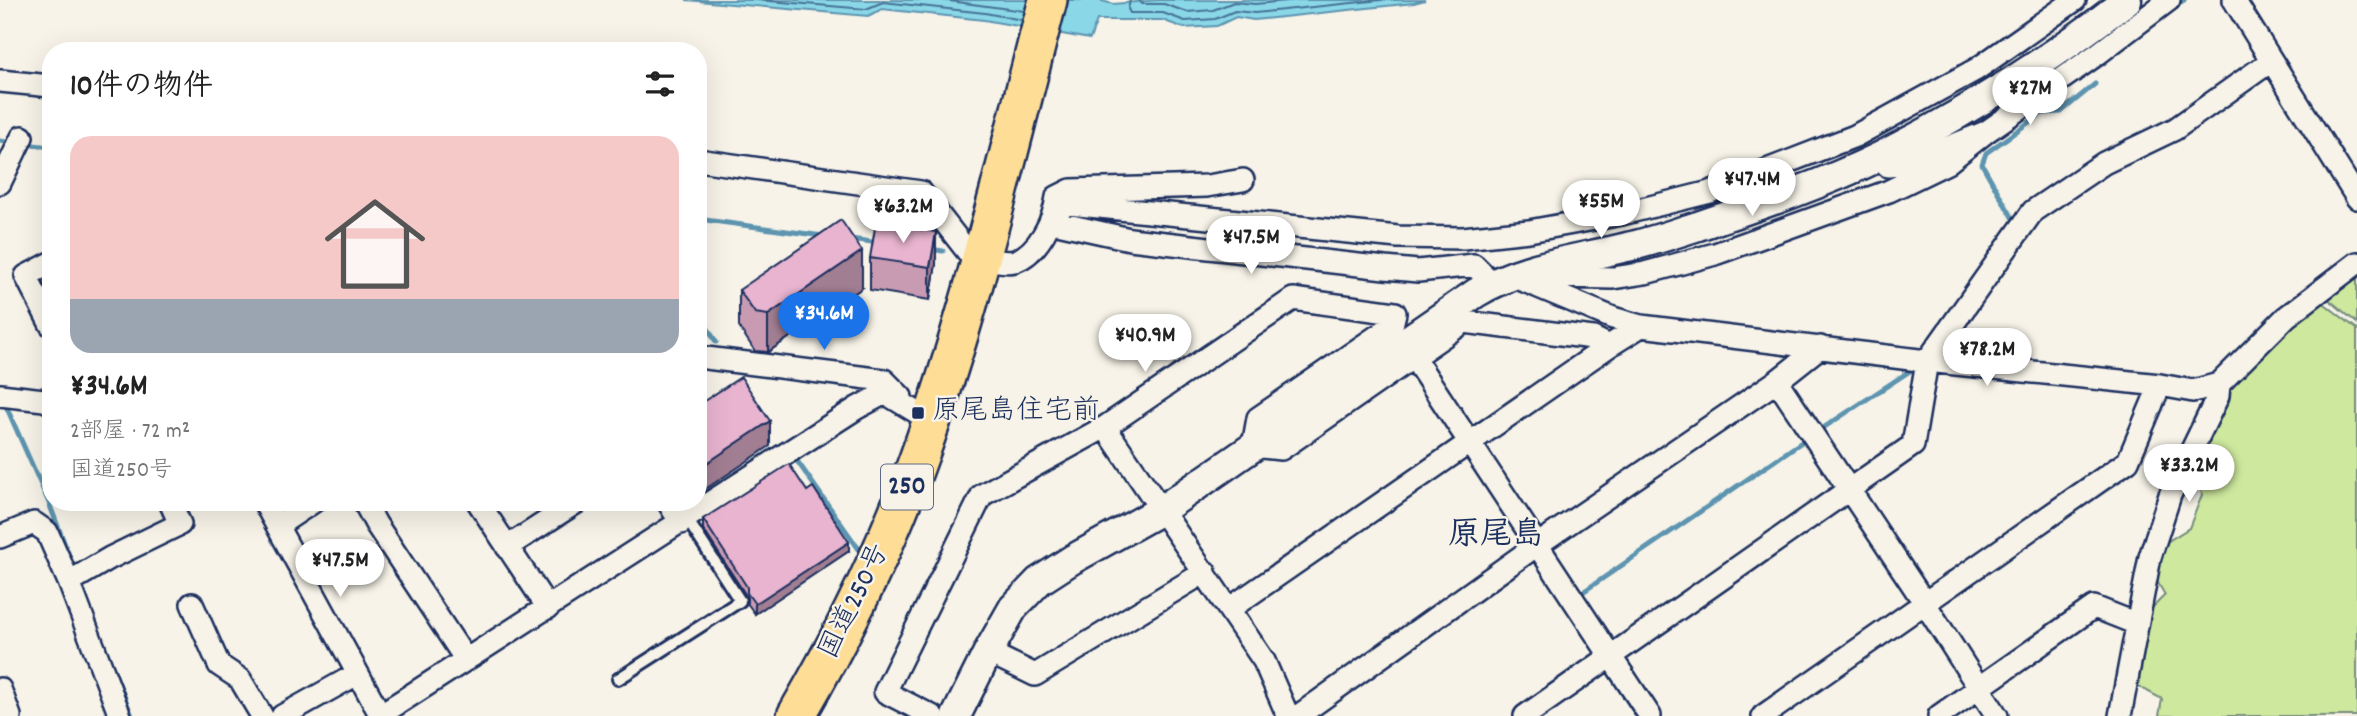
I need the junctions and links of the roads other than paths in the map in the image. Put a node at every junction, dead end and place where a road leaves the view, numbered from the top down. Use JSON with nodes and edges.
{"nodes":[{"id":1,"x":1048,"y":0,"type":"edge"},
{"id":2,"x":1060,"y":0,"type":"edge"},
{"id":3,"x":2075,"y":0,"type":"edge"},
{"id":4,"x":2127,"y":0,"type":"edge"},
{"id":5,"x":2169,"y":0,"type":"edge"},
{"id":6,"x":2234,"y":0,"type":"edge"},
{"id":7,"x":2271,"y":61,"type":"junction"},
{"id":8,"x":0,"y":81,"type":"edge"},
{"id":9,"x":42,"y":85,"type":"edge"},
{"id":10,"x":1986,"y":132,"type":"junction"},
{"id":11,"x":20,"y":141,"type":"dead end"},
{"id":12,"x":1880,"y":156,"type":"junction"},
{"id":13,"x":707,"y":161,"type":"edge"},
{"id":14,"x":1243,"y":180,"type":"dead end"},
{"id":15,"x":0,"y":183,"type":"edge"},
{"id":16,"x":2357,"y":198,"type":"edge"},
{"id":17,"x":1055,"y":210,"type":"junction"},
{"id":18,"x":988,"y":252,"type":"junction"},
{"id":19,"x":2357,"y":263,"type":"edge"},
{"id":20,"x":42,"y":268,"type":"edge"},
{"id":21,"x":1501,"y":279,"type":"junction"},
{"id":22,"x":42,"y":307,"type":"edge"},
{"id":23,"x":1641,"y":326,"type":"junction"},
{"id":24,"x":1609,"y":346,"type":"junction"},
{"id":25,"x":1820,"y":347,"type":"junction"},
{"id":26,"x":707,"y":358,"type":"edge"},
{"id":27,"x":1414,"y":358,"type":"junction"},
{"id":28,"x":1927,"y":361,"type":"junction"},
{"id":29,"x":1777,"y":381,"type":"junction"},
{"id":30,"x":2219,"y":384,"type":"junction"},
{"id":31,"x":2160,"y":385,"type":"junction"},
{"id":32,"x":0,"y":394,"type":"edge"},
{"id":33,"x":42,"y":400,"type":"edge"},
{"id":34,"x":918,"y":413,"type":"junction"},
{"id":35,"x":1105,"y":427,"type":"junction"},
{"id":36,"x":1471,"y":443,"type":"junction"},
{"id":37,"x":1253,"y":446,"type":"junction"},
{"id":38,"x":915,"y":469,"type":"junction"},
{"id":39,"x":1850,"y":491,"type":"junction"},
{"id":40,"x":707,"y":506,"type":"edge"},
{"id":41,"x":1163,"y":509,"type":"junction"},
{"id":42,"x":174,"y":511,"type":"edge"},
{"id":43,"x":269,"y":511,"type":"edge"},
{"id":44,"x":300,"y":511,"type":"edge"},
{"id":45,"x":369,"y":511,"type":"edge"},
{"id":46,"x":484,"y":511,"type":"edge"},
{"id":47,"x":563,"y":511,"type":"edge"},
{"id":48,"x":676,"y":511,"type":"edge"},
{"id":49,"x":700,"y":511,"type":"edge"},
{"id":50,"x":684,"y":521,"type":"junction"},
{"id":51,"x":277,"y":526,"type":"junction"},
{"id":52,"x":0,"y":537,"type":"edge"},
{"id":53,"x":1537,"y":545,"type":"junction"},
{"id":54,"x":507,"y":547,"type":"junction"},
{"id":55,"x":1205,"y":572,"type":"junction"},
{"id":56,"x":69,"y":582,"type":"junction"},
{"id":57,"x":1924,"y":603,"type":"junction"},
{"id":58,"x":192,"y":604,"type":"dead end"},
{"id":59,"x":548,"y":608,"type":"junction"},
{"id":60,"x":1229,"y":609,"type":"junction"},
{"id":61,"x":2137,"y":624,"type":"junction"},
{"id":62,"x":988,"y":652,"type":"junction"},
{"id":63,"x":1610,"y":658,"type":"junction"},
{"id":64,"x":466,"y":660,"type":"junction"},
{"id":65,"x":357,"y":674,"type":"junction"},
{"id":66,"x":618,"y":680,"type":"dead end"},
{"id":67,"x":0,"y":689,"type":"edge"},
{"id":68,"x":1979,"y":689,"type":"junction"},
{"id":69,"x":10,"y":716,"type":"edge"},
{"id":70,"x":120,"y":716,"type":"edge"},
{"id":71,"x":262,"y":716,"type":"edge"},
{"id":72,"x":282,"y":716,"type":"edge"},
{"id":73,"x":380,"y":716,"type":"edge"},
{"id":74,"x":796,"y":716,"type":"edge"},
{"id":75,"x":822,"y":716,"type":"edge"},
{"id":76,"x":932,"y":716,"type":"edge"},
{"id":77,"x":956,"y":716,"type":"edge"},
{"id":78,"x":1288,"y":716,"type":"edge"},
{"id":79,"x":1298,"y":716,"type":"edge"},
{"id":80,"x":1525,"y":716,"type":"edge"},
{"id":81,"x":1650,"y":716,"type":"edge"},
{"id":82,"x":1763,"y":716,"type":"edge"},
{"id":83,"x":1939,"y":716,"type":"edge"},
{"id":84,"x":1997,"y":716,"type":"edge"},
{"id":85,"x":2120,"y":716,"type":"edge"}],
"edges":[{"from":1,"to":18,"type":"highway","name":"国道250号","number":"250"},
{"from":2,"to":18,"type":"highway","name":"国道250号","number":"250"},
{"from":3,"to":17,"type":"street"},
{"from":4,"to":12,"type":"street"},
{"from":5,"to":10,"type":"street"},
{"from":6,"to":7,"type":"street"},
{"from":7,"to":16,"type":"street"},
{"from":7,"to":28,"type":"street"},
{"from":8,"to":9,"type":"street"},
{"from":10,"to":12,"type":"street"},
{"from":10,"to":21,"type":"street"},
{"from":11,"to":15,"type":"street"},
{"from":12,"to":21,"type":"street"},
{"from":13,"to":18,"type":"street"},
{"from":14,"to":17,"type":"street"},
{"from":17,"to":18,"type":"street"},
{"from":17,"to":21,"type":"street"},
{"from":18,"to":38,"type":"highway","name":"国道250号","number":"250"},
{"from":18,"to":75,"type":"highway","name":"国道250号","number":"250"},
{"from":19,"to":30,"type":"street"},
{"from":20,"to":22,"type":"street"},
{"from":21,"to":23,"type":"street"},
{"from":21,"to":37,"type":"street"},
{"from":23,"to":24,"type":"street"},
{"from":23,"to":25,"type":"street"},
{"from":24,"to":27,"type":"street"},
{"from":24,"to":36,"type":"street"},
{"from":25,"to":28,"type":"street"},
{"from":25,"to":29,"type":"street"},
{"from":26,"to":34,"type":"street"},
{"from":27,"to":36,"type":"street"},
{"from":27,"to":37,"type":"street"},
{"from":28,"to":31,"type":"street"},
{"from":28,"to":39,"type":"street"},
{"from":29,"to":39,"type":"street"},
{"from":29,"to":53,"type":"street"},
{"from":30,"to":31,"type":"street"},
{"from":30,"to":61,"type":"street"},
{"from":31,"to":57,"type":"street"},
{"from":32,"to":33,"type":"street"},
{"from":34,"to":38,"type":"street"},
{"from":34,"to":40,"type":"street"},
{"from":35,"to":37,"type":"street"},
{"from":35,"to":41,"type":"street"},
{"from":35,"to":76,"type":"street"},
{"from":36,"to":53,"type":"street"},
{"from":36,"to":60,"type":"street"},
{"from":37,"to":41,"type":"street"},
{"from":38,"to":74,"type":"highway","name":"国道250号","number":"250"},
{"from":39,"to":57,"type":"street"},
{"from":39,"to":63,"type":"street"},
{"from":41,"to":55,"type":"street"},
{"from":41,"to":62,"type":"street"},
{"from":42,"to":56,"type":"street"},
{"from":43,"to":51,"type":"street"},
{"from":44,"to":51,"type":"street"},
{"from":45,"to":64,"type":"street"},
{"from":46,"to":54,"type":"street"},
{"from":47,"to":54,"type":"street"},
{"from":48,"to":50,"type":"street"},
{"from":49,"to":50,"type":"street"},
{"from":50,"to":59,"type":"street"},
{"from":50,"to":66,"type":"lane"},
{"from":51,"to":65,"type":"street"},
{"from":52,"to":56,"type":"street"},
{"from":53,"to":63,"type":"street"},
{"from":53,"to":79,"type":"street"},
{"from":54,"to":59,"type":"street"},
{"from":55,"to":60,"type":"street"},
{"from":55,"to":62,"type":"street"},
{"from":56,"to":70,"type":"street"},
{"from":57,"to":68,"type":"street"},
{"from":57,"to":82,"type":"street"},
{"from":58,"to":71,"type":"street"},
{"from":59,"to":64,"type":"street"},
{"from":60,"to":78,"type":"street"},
{"from":61,"to":68,"type":"street"},
{"from":61,"to":85,"type":"street"},
{"from":62,"to":77,"type":"street"},
{"from":63,"to":80,"type":"street"},
{"from":63,"to":81,"type":"street"},
{"from":64,"to":73,"type":"street"},
{"from":65,"to":72,"type":"street"},
{"from":65,"to":73,"type":"street"},
{"from":67,"to":69,"type":"street"},
{"from":68,"to":83,"type":"street"},
{"from":68,"to":84,"type":"street"}]}
